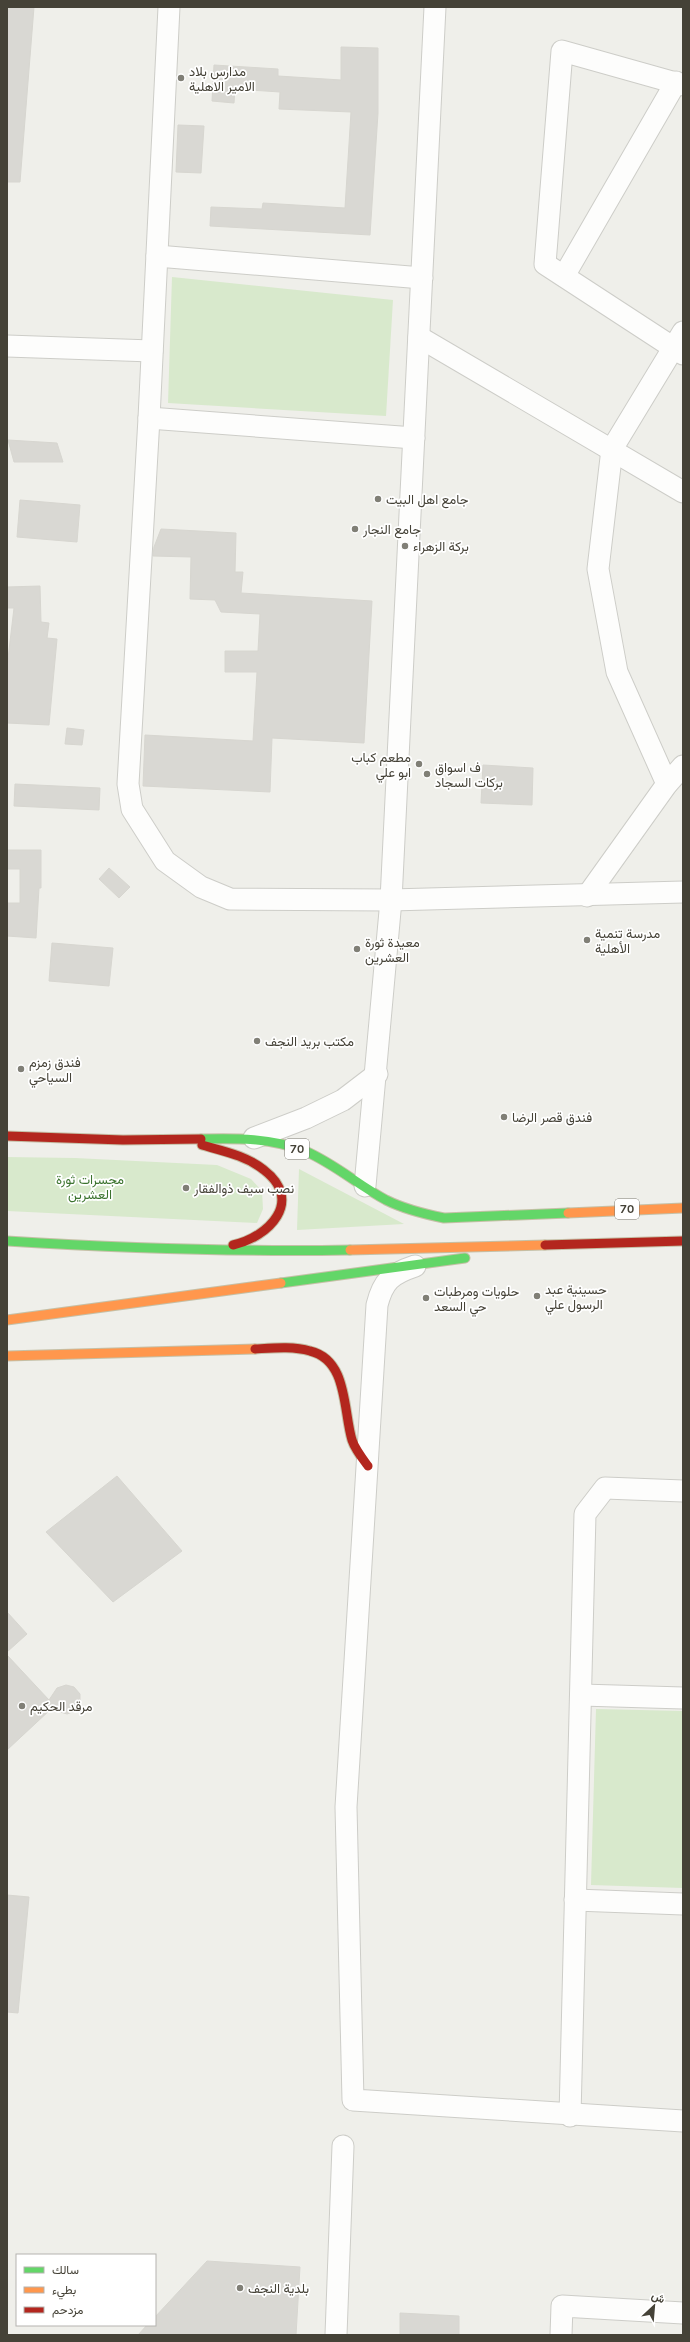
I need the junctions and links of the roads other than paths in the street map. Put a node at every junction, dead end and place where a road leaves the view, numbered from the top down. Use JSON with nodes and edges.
{"nodes":[{"id":1,"x":169,"y":7,"type":"edge"},
{"id":2,"x":435,"y":7,"type":"edge"},
{"id":3,"x":680,"y":84,"type":"edge"},
{"id":4,"x":157,"y":256,"type":"junction"},
{"id":5,"x":564,"y":276,"type":"junction"},
{"id":6,"x":422,"y":278,"type":"junction"},
{"id":7,"x":418,"y":337,"type":"junction"},
{"id":8,"x":680,"y":345,"type":"edge"},
{"id":9,"x":7,"y":346,"type":"edge"},
{"id":10,"x":152,"y":351,"type":"junction"},
{"id":11,"x":149,"y":418,"type":"junction"},
{"id":12,"x":414,"y":438,"type":"junction"},
{"id":13,"x":612,"y":449,"type":"junction"},
{"id":14,"x":683,"y":492,"type":"edge"},
{"id":15,"x":683,"y":766,"type":"edge"},
{"id":16,"x":667,"y":784,"type":"junction"},
{"id":17,"x":683,"y":892,"type":"edge"},
{"id":18,"x":587,"y":896,"type":"junction"},
{"id":19,"x":391,"y":900,"type":"junction"},
{"id":20,"x":377,"y":1074,"type":"junction"},
{"id":21,"x":7,"y":1136,"type":"edge"},
{"id":22,"x":254,"y":1138,"type":"junction"},
{"id":23,"x":162,"y":1140,"type":"junction"},
{"id":24,"x":365,"y":1186,"type":"junction"},
{"id":25,"x":683,"y":1208,"type":"edge"},
{"id":26,"x":7,"y":1241,"type":"edge"},
{"id":27,"x":683,"y":1241,"type":"edge"},
{"id":28,"x":558,"y":1245,"type":"junction"},
{"id":29,"x":112,"y":1247,"type":"junction"},
{"id":30,"x":198,"y":1249,"type":"junction"},
{"id":31,"x":44,"y":1253,"type":"dead end"},
{"id":32,"x":416,"y":1266,"type":"junction"},
{"id":33,"x":7,"y":1320,"type":"edge"},
{"id":34,"x":7,"y":1356,"type":"edge"},
{"id":35,"x":368,"y":1466,"type":"junction"},
{"id":36,"x":683,"y":1491,"type":"edge"},
{"id":37,"x":580,"y":1695,"type":"junction"},
{"id":38,"x":683,"y":1698,"type":"edge"},
{"id":39,"x":575,"y":1900,"type":"junction"},
{"id":40,"x":683,"y":1904,"type":"edge"},
{"id":41,"x":570,"y":2116,"type":"junction"},
{"id":42,"x":683,"y":2121,"type":"edge"},
{"id":43,"x":343,"y":2146,"type":"dead end"},
{"id":44,"x":683,"y":2313,"type":"edge"},
{"id":45,"x":336,"y":2335,"type":"edge"},
{"id":46,"x":561,"y":2335,"type":"edge"}],
"edges":[{"from":1,"to":4,"type":"street"},
{"from":2,"to":6,"type":"street"},
{"from":3,"to":5,"type":"street"},
{"from":3,"to":5,"type":"street"},
{"from":4,"to":6,"type":"street"},
{"from":4,"to":10,"type":"street"},
{"from":5,"to":8,"type":"street"},
{"from":6,"to":7,"type":"street"},
{"from":7,"to":12,"type":"street"},
{"from":7,"to":13,"type":"street"},
{"from":8,"to":13,"type":"street"},
{"from":9,"to":10,"type":"street"},
{"from":10,"to":11,"type":"street"},
{"from":11,"to":12,"type":"street"},
{"from":11,"to":19,"type":"street"},
{"from":12,"to":19,"type":"street"},
{"from":13,"to":14,"type":"street"},
{"from":13,"to":16,"type":"street"},
{"from":15,"to":16,"type":"street"},
{"from":16,"to":18,"type":"street"},
{"from":17,"to":18,"type":"street"},
{"from":18,"to":19,"type":"street"},
{"from":19,"to":20,"type":"street"},
{"from":20,"to":22,"type":"street"},
{"from":20,"to":24,"type":"street"},
{"from":21,"to":23,"type":"highway","number":"70"},
{"from":22,"to":23,"type":"highway","number":"70"},
{"from":22,"to":24,"type":"highway","number":"70"},
{"from":23,"to":30,"type":"highway"},
{"from":24,"to":25,"type":"highway","number":"70"},
{"from":26,"to":29,"type":"highway"},
{"from":27,"to":28,"type":"highway"},
{"from":28,"to":30,"type":"highway"},
{"from":28,"to":32,"type":"highway"},
{"from":29,"to":30,"type":"highway"},
{"from":29,"to":31,"type":"highway"},
{"from":32,"to":33,"type":"highway"},
{"from":32,"to":35,"type":"street"},
{"from":34,"to":35,"type":"highway"},
{"from":35,"to":41,"type":"street"},
{"from":36,"to":37,"type":"street"},
{"from":37,"to":38,"type":"street"},
{"from":37,"to":39,"type":"street"},
{"from":39,"to":40,"type":"street"},
{"from":39,"to":41,"type":"street"},
{"from":41,"to":42,"type":"street"},
{"from":43,"to":45,"type":"street"},
{"from":44,"to":46,"type":"street"}]}
